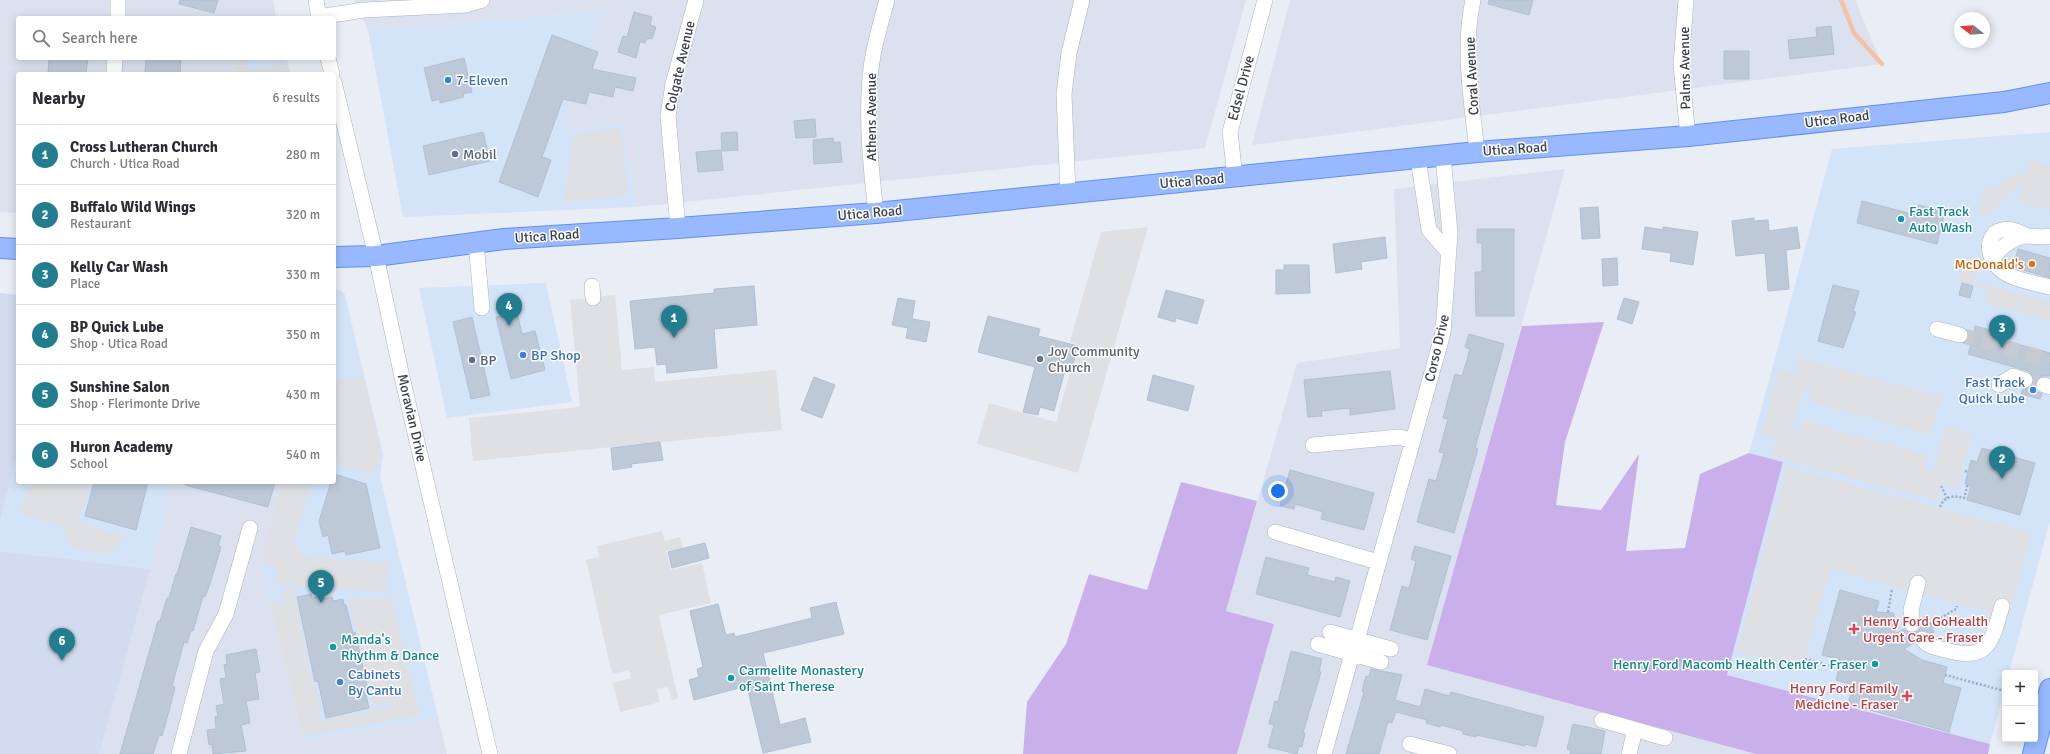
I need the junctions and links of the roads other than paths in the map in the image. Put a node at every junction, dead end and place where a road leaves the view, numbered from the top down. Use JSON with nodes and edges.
{"nodes":[{"id":1,"x":118,"y":0,"type":"edge"},
{"id":2,"x":316,"y":0,"type":"edge"},
{"id":3,"x":482,"y":0,"type":"edge"},
{"id":4,"x":696,"y":0,"type":"edge"},
{"id":5,"x":887,"y":0,"type":"edge"},
{"id":6,"x":1082,"y":0,"type":"edge"},
{"id":7,"x":1265,"y":0,"type":"edge"},
{"id":8,"x":1473,"y":0,"type":"edge"},
{"id":9,"x":1686,"y":0,"type":"edge"},
{"id":10,"x":118,"y":16,"type":"edge"},
{"id":11,"x":319,"y":16,"type":"edge"},
{"id":12,"x":329,"y":16,"type":"edge"},
{"id":13,"x":115,"y":60,"type":"edge"},
{"id":14,"x":328,"y":60,"type":"edge"},
{"id":15,"x":114,"y":72,"type":"edge"},
{"id":16,"x":332,"y":72,"type":"edge"},
{"id":17,"x":336,"y":90,"type":"edge"},
{"id":18,"x":2050,"y":93,"type":"edge"},
{"id":19,"x":1688,"y":136,"type":"junction"},
{"id":20,"x":1478,"y":152,"type":"junction"},
{"id":21,"x":1444,"y":156,"type":"junction"},
{"id":22,"x":1418,"y":158,"type":"junction"},
{"id":23,"x":1235,"y":177,"type":"junction"},
{"id":24,"x":1068,"y":193,"type":"junction"},
{"id":25,"x":876,"y":213,"type":"junction"},
{"id":26,"x":678,"y":228,"type":"junction"},
{"id":27,"x":2050,"y":236,"type":"edge"},
{"id":28,"x":476,"y":242,"type":"junction"},
{"id":29,"x":0,"y":248,"type":"edge"},
{"id":30,"x":16,"y":249,"type":"edge"},
{"id":31,"x":1449,"y":253,"type":"junction"},
{"id":32,"x":376,"y":256,"type":"junction"},
{"id":33,"x":336,"y":257,"type":"edge"},
{"id":34,"x":2050,"y":287,"type":"edge"},
{"id":35,"x":482,"y":308,"type":"dead end"},
{"id":36,"x":1937,"y":329,"type":"dead end"},
{"id":37,"x":1960,"y":335,"type":"tunnel mouth"},
{"id":38,"x":2025,"y":380,"type":"tunnel mouth"},
{"id":39,"x":2000,"y":385,"type":"dead end"},
{"id":40,"x":1412,"y":441,"type":"junction"},
{"id":41,"x":1313,"y":445,"type":"dead end"},
{"id":42,"x":250,"y":528,"type":"dead end"},
{"id":43,"x":1275,"y":532,"type":"dead end"},
{"id":44,"x":1378,"y":562,"type":"junction"},
{"id":45,"x":1918,"y":583,"type":"dead end"},
{"id":46,"x":2002,"y":606,"type":"dead end"},
{"id":47,"x":1912,"y":624,"type":"dead end"},
{"id":48,"x":1330,"y":632,"type":"dead end"},
{"id":49,"x":1922,"y":639,"type":"dead end"},
{"id":50,"x":1357,"y":640,"type":"junction"},
{"id":51,"x":1318,"y":644,"type":"dead end"},
{"id":52,"x":1391,"y":649,"type":"dead end"},
{"id":53,"x":1352,"y":654,"type":"junction"},
{"id":54,"x":1381,"y":662,"type":"dead end"},
{"id":55,"x":2050,"y":689,"type":"edge"},
{"id":56,"x":1602,"y":720,"type":"dead end"},
{"id":57,"x":1635,"y":730,"type":"junction"},
{"id":58,"x":1665,"y":738,"type":"dead end"},
{"id":59,"x":1410,"y":744,"type":"dead end"},
{"id":60,"x":179,"y":754,"type":"edge"},
{"id":61,"x":490,"y":754,"type":"edge"},
{"id":62,"x":1324,"y":754,"type":"edge"},
{"id":63,"x":1450,"y":754,"type":"edge"},
{"id":64,"x":1629,"y":754,"type":"edge"},
{"id":65,"x":2033,"y":754,"type":"edge"}],
"edges":[{"from":1,"to":10,"type":"street"},
{"from":2,"to":11,"type":"street"},
{"from":3,"to":12,"type":"street"},
{"from":4,"to":26,"type":"street","name":"Colgate Avenue"},
{"from":5,"to":25,"type":"street","name":"Athens Avenue"},
{"from":6,"to":24,"type":"street"},
{"from":7,"to":23,"type":"street","name":"Edsel Drive"},
{"from":8,"to":20,"type":"street","name":"Coral Avenue"},
{"from":9,"to":19,"type":"street","name":"Palms Avenue"},
{"from":13,"to":15,"type":"street"},
{"from":14,"to":16,"type":"street"},
{"from":17,"to":32,"type":"street","name":"Moravian Drive"},
{"from":18,"to":19,"type":"main road","name":"Utica Road"},
{"from":19,"to":20,"type":"main road","name":"Utica Road"},
{"from":20,"to":21,"type":"main road","name":"Utica Road"},
{"from":21,"to":22,"type":"main road","name":"Utica Road"},
{"from":21,"to":31,"type":"street","name":"Corso Drive"},
{"from":22,"to":23,"type":"main road","name":"Utica Road"},
{"from":22,"to":31,"type":"street"},
{"from":23,"to":24,"type":"main road","name":"Utica Road"},
{"from":24,"to":25,"type":"main road","name":"Utica Road"},
{"from":25,"to":26,"type":"main road","name":"Utica Road"},
{"from":26,"to":28,"type":"main road","name":"Utica Road"},
{"from":27,"to":34,"type":"street"},
{"from":28,"to":32,"type":"main road","name":"Utica Road"},
{"from":28,"to":35,"type":"street"},
{"from":29,"to":30,"type":"main road"},
{"from":31,"to":40,"type":"street","name":"Corso Drive"},
{"from":32,"to":33,"type":"main road","name":"Utica Road"},
{"from":32,"to":61,"type":"street","name":"Moravian Drive"},
{"from":36,"to":37,"type":"street"},
{"from":38,"to":39,"type":"street"},
{"from":40,"to":41,"type":"street"},
{"from":40,"to":44,"type":"street","name":"Corso Drive"},
{"from":42,"to":60,"type":"street"},
{"from":43,"to":44,"type":"street"},
{"from":44,"to":50,"type":"street","name":"Corso Drive"},
{"from":45,"to":47,"type":"street"},
{"from":46,"to":49,"type":"street"},
{"from":48,"to":50,"type":"street"},
{"from":50,"to":52,"type":"street"},
{"from":51,"to":53,"type":"street"},
{"from":53,"to":54,"type":"street"},
{"from":53,"to":62,"type":"street"},
{"from":55,"to":65,"type":"main road"},
{"from":56,"to":57,"type":"street"},
{"from":57,"to":58,"type":"street"},
{"from":57,"to":64,"type":"street"},
{"from":59,"to":63,"type":"street"}]}
